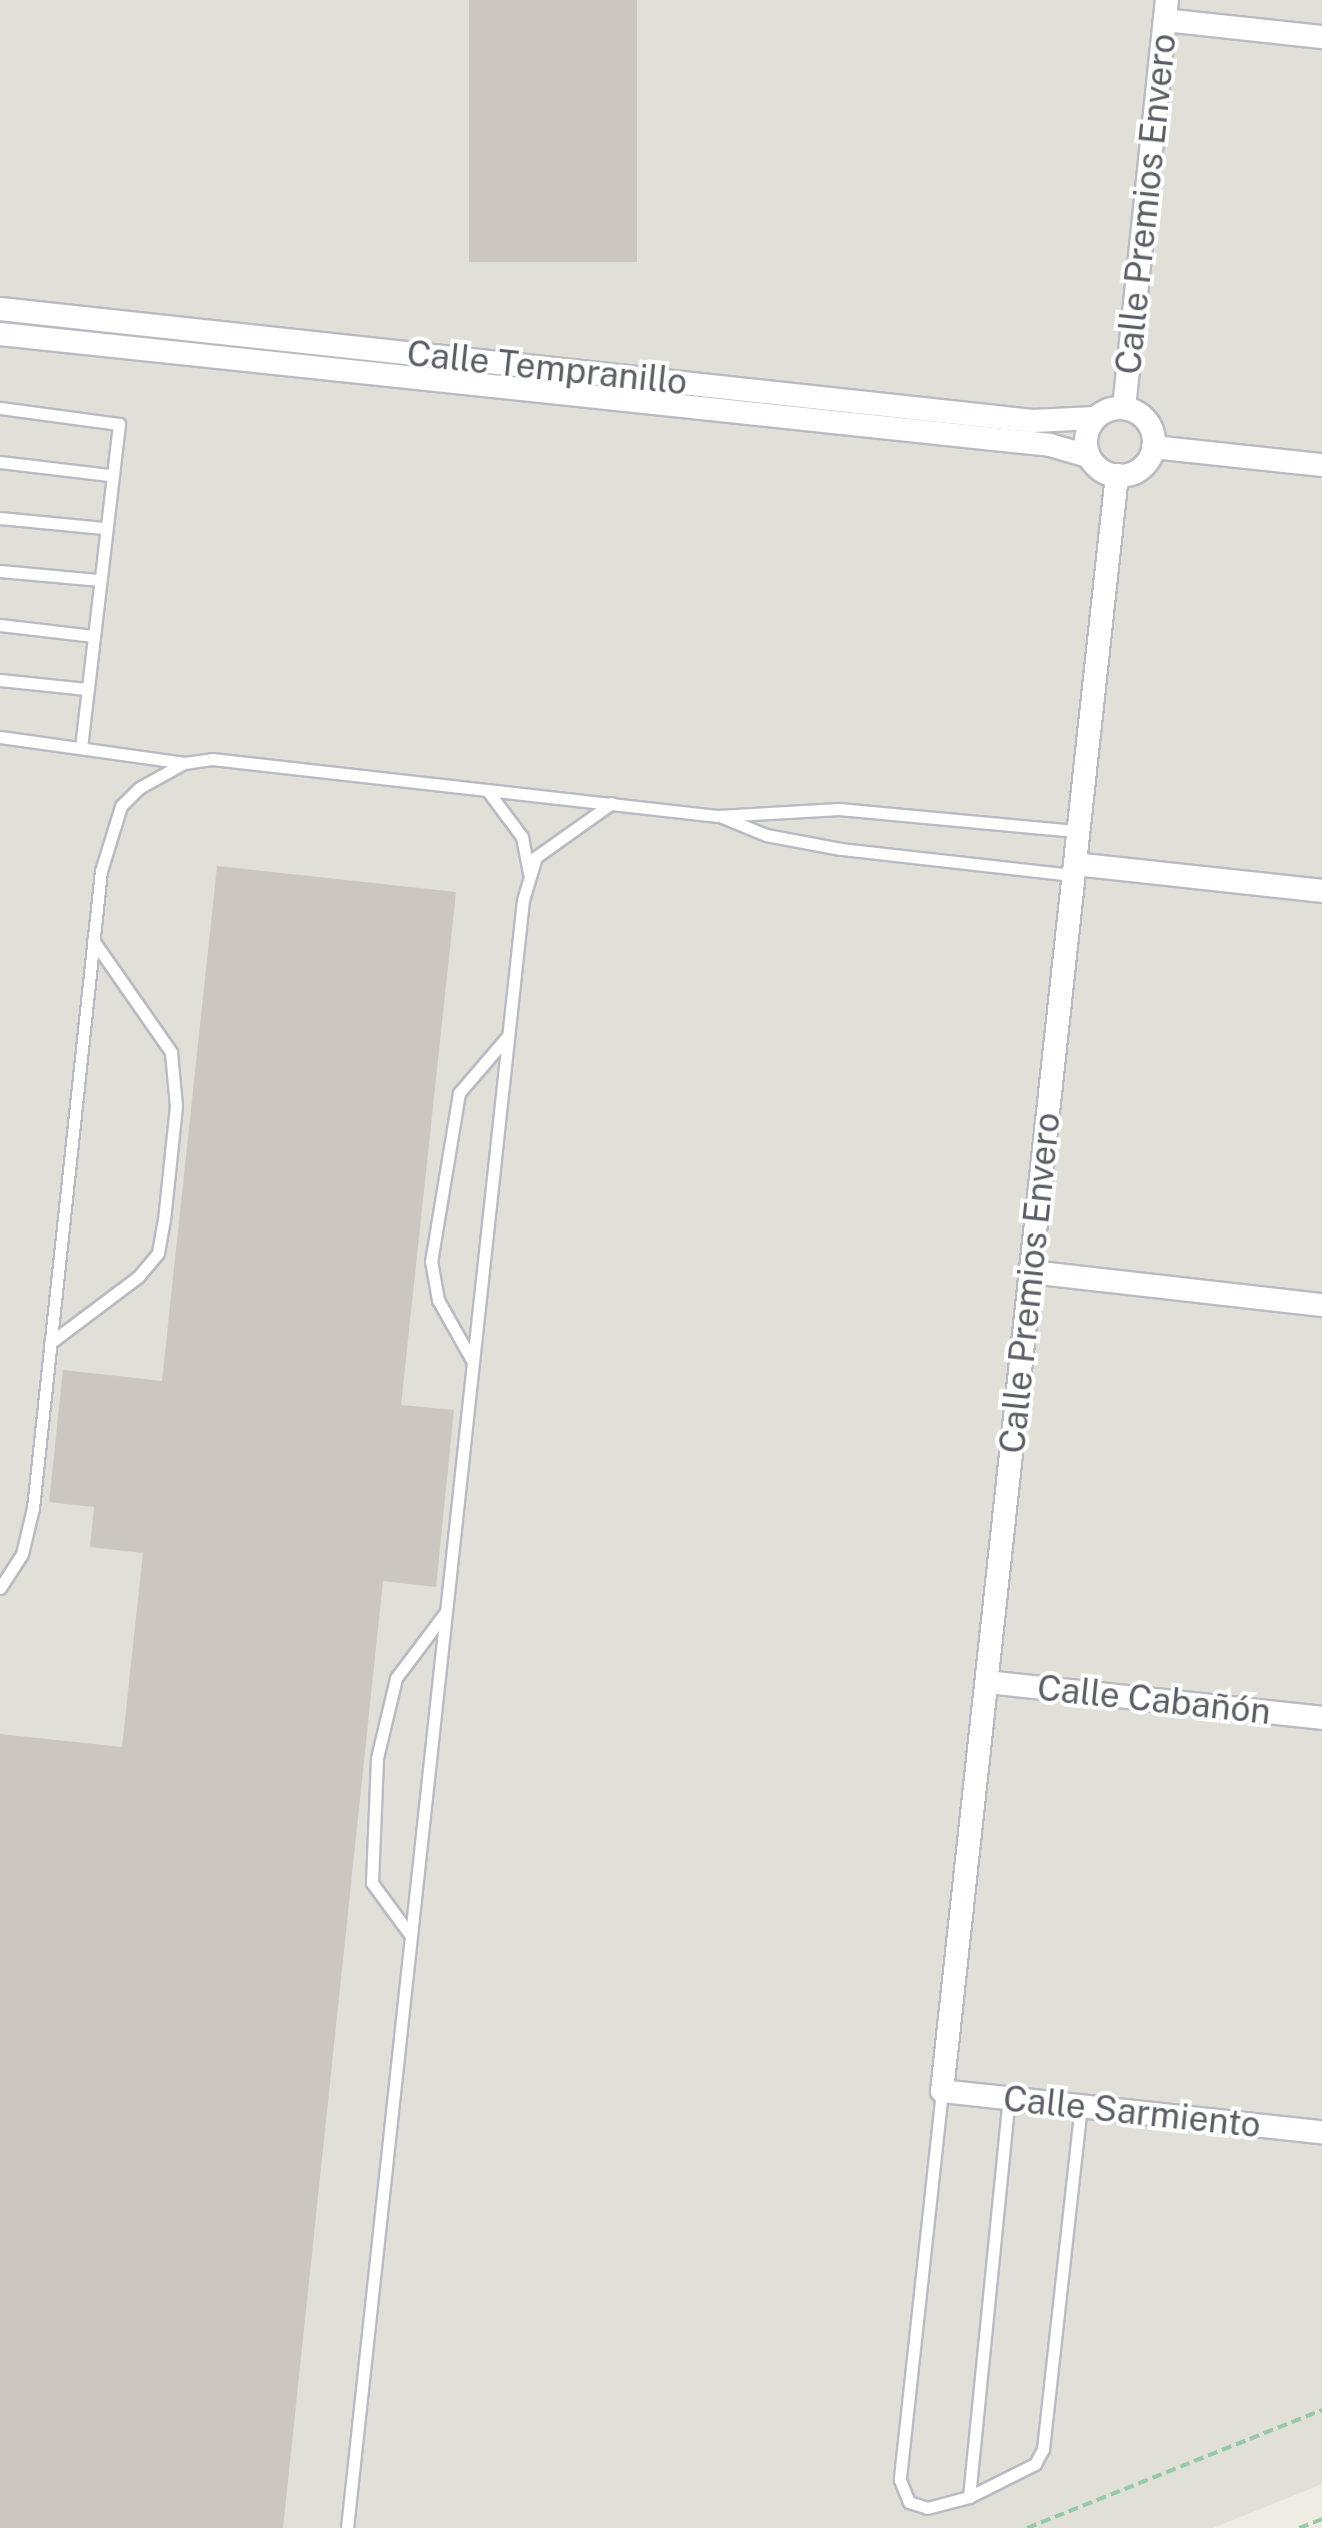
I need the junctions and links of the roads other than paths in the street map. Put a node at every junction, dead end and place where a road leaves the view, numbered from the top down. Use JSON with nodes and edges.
{"nodes":[{"id":1,"x":1166,"y":10,"type":"edge"},
{"id":2,"x":1322,"y":37,"type":"edge"},
{"id":3,"x":0,"y":308,"type":"edge"},
{"id":4,"x":0,"y":334,"type":"edge"},
{"id":5,"x":0,"y":408,"type":"edge"},
{"id":6,"x":1124,"y":408,"type":"junction"},
{"id":7,"x":1095,"y":418,"type":"junction"},
{"id":8,"x":1153,"y":447,"type":"junction"},
{"id":9,"x":1088,"y":456,"type":"junction"},
{"id":10,"x":0,"y":462,"type":"edge"},
{"id":11,"x":1322,"y":465,"type":"edge"},
{"id":12,"x":109,"y":474,"type":"junction"},
{"id":13,"x":1117,"y":475,"type":"junction"},
{"id":14,"x":0,"y":518,"type":"edge"},
{"id":15,"x":104,"y":528,"type":"junction"},
{"id":16,"x":0,"y":571,"type":"edge"},
{"id":17,"x":98,"y":580,"type":"junction"},
{"id":18,"x":0,"y":625,"type":"edge"},
{"id":19,"x":93,"y":636,"type":"junction"},
{"id":20,"x":0,"y":680,"type":"edge"},
{"id":21,"x":87,"y":689,"type":"junction"},
{"id":22,"x":0,"y":737,"type":"edge"},
{"id":23,"x":81,"y":746,"type":"junction"},
{"id":24,"x":184,"y":763,"type":"junction"},
{"id":25,"x":487,"y":790,"type":"junction"},
{"id":26,"x":612,"y":803,"type":"junction"},
{"id":27,"x":718,"y":816,"type":"junction"},
{"id":28,"x":1078,"y":832,"type":"junction"},
{"id":29,"x":1074,"y":869,"type":"junction"},
{"id":30,"x":529,"y":873,"type":"junction"},
{"id":31,"x":1322,"y":891,"type":"edge"},
{"id":32,"x":93,"y":940,"type":"junction"},
{"id":33,"x":508,"y":1036,"type":"junction"},
{"id":34,"x":1031,"y":1272,"type":"junction"},
{"id":35,"x":1322,"y":1304,"type":"edge"},
{"id":36,"x":50,"y":1343,"type":"junction"},
{"id":37,"x":473,"y":1362,"type":"junction"},
{"id":38,"x":0,"y":1588,"type":"edge"},
{"id":39,"x":446,"y":1612,"type":"junction"},
{"id":40,"x":986,"y":1682,"type":"junction"},
{"id":41,"x":1322,"y":1718,"type":"edge"},
{"id":42,"x":411,"y":1936,"type":"junction"},
{"id":43,"x":942,"y":2091,"type":"junction"},
{"id":44,"x":1009,"y":2098,"type":"junction"},
{"id":45,"x":1081,"y":2106,"type":"junction"},
{"id":46,"x":1322,"y":2132,"type":"edge"},
{"id":47,"x":969,"y":2497,"type":"junction"},
{"id":48,"x":347,"y":2528,"type":"edge"}],
"edges":[{"from":1,"to":2,"type":"street"},
{"from":1,"to":6,"type":"street","name":"Calle Premios Envero"},
{"from":3,"to":7,"type":"street","name":"Calle Tempranillo"},
{"from":4,"to":9,"type":"street","name":"Calle Tempranillo"},
{"from":5,"to":12,"type":"lane"},
{"from":6,"to":7,"type":"street"},
{"from":6,"to":8,"type":"street"},
{"from":7,"to":9,"type":"street"},
{"from":8,"to":11,"type":"street"},
{"from":8,"to":13,"type":"street"},
{"from":9,"to":13,"type":"street"},
{"from":10,"to":12,"type":"lane"},
{"from":12,"to":15,"type":"lane"},
{"from":13,"to":28,"type":"street","name":"Calle Premios Envero"},
{"from":14,"to":15,"type":"lane"},
{"from":15,"to":17,"type":"lane"},
{"from":16,"to":17,"type":"lane"},
{"from":17,"to":19,"type":"lane"},
{"from":18,"to":19,"type":"lane"},
{"from":19,"to":21,"type":"lane"},
{"from":20,"to":21,"type":"lane"},
{"from":21,"to":23,"type":"lane"},
{"from":22,"to":23,"type":"lane"},
{"from":23,"to":24,"type":"lane"},
{"from":24,"to":25,"type":"lane"},
{"from":24,"to":32,"type":"lane"},
{"from":25,"to":26,"type":"lane"},
{"from":25,"to":30,"type":"lane"},
{"from":26,"to":27,"type":"lane"},
{"from":26,"to":30,"type":"lane"},
{"from":27,"to":28,"type":"lane"},
{"from":27,"to":29,"type":"lane"},
{"from":28,"to":29,"type":"street","name":"Calle Premios Envero"},
{"from":29,"to":31,"type":"street"},
{"from":29,"to":34,"type":"street","name":"Calle Premios Envero"},
{"from":30,"to":33,"type":"lane"},
{"from":32,"to":36,"type":"lane"},
{"from":32,"to":36,"type":"lane"},
{"from":33,"to":37,"type":"lane"},
{"from":33,"to":37,"type":"lane"},
{"from":34,"to":35,"type":"street"},
{"from":34,"to":40,"type":"street","name":"Calle Premios Envero"},
{"from":36,"to":38,"type":"lane"},
{"from":37,"to":39,"type":"lane"},
{"from":39,"to":42,"type":"lane"},
{"from":39,"to":42,"type":"lane"},
{"from":40,"to":41,"type":"street","name":"Calle Cabañón"},
{"from":40,"to":43,"type":"street","name":"Calle Premios Envero"},
{"from":42,"to":48,"type":"lane"},
{"from":43,"to":44,"type":"street","name":"Calle Sarmiento"},
{"from":43,"to":47,"type":"lane"},
{"from":44,"to":45,"type":"street","name":"Calle Sarmiento"},
{"from":44,"to":47,"type":"lane"},
{"from":45,"to":46,"type":"street","name":"Calle Sarmiento"},
{"from":45,"to":47,"type":"lane"}]}
